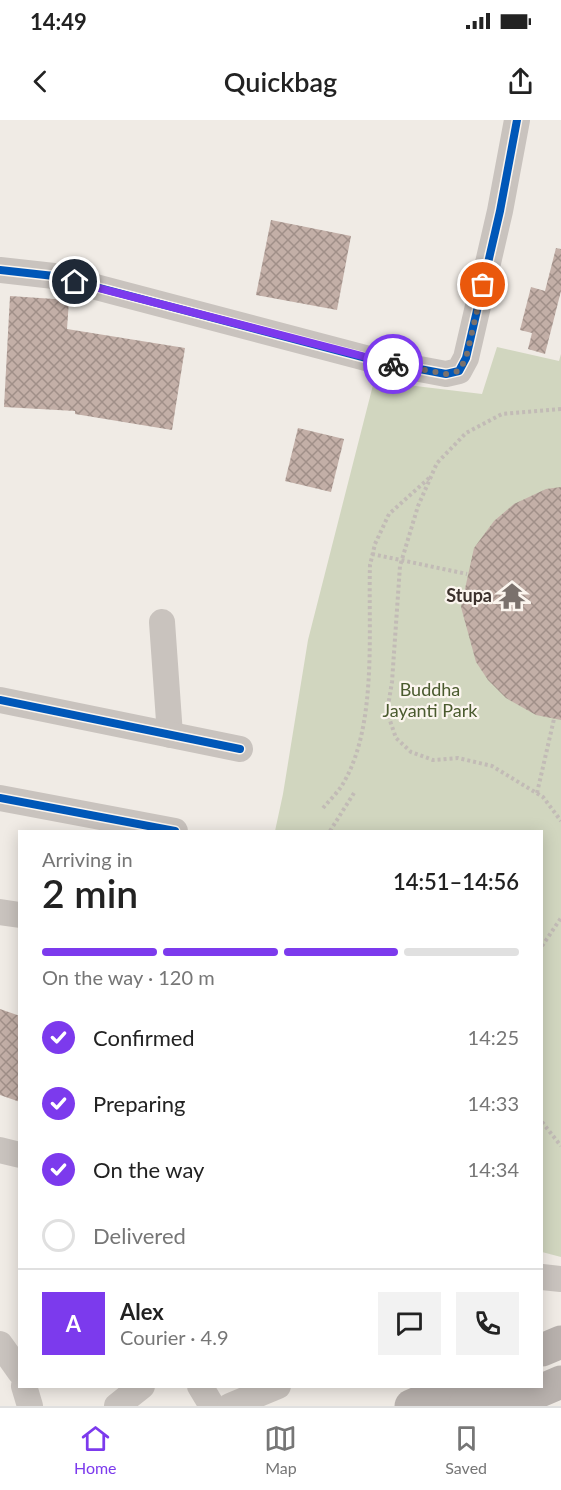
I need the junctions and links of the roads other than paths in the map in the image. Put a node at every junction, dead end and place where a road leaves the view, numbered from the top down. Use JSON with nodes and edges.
{"nodes":[{"id":1,"x":517,"y":120,"type":"edge"},
{"id":2,"x":0,"y":270,"type":"edge"},
{"id":3,"x":162,"y":622,"type":"dead end"},
{"id":4,"x":0,"y":700,"type":"edge"},
{"id":5,"x":170,"y":735,"type":"junction"},
{"id":6,"x":240,"y":749,"type":"dead end"},
{"id":7,"x":0,"y":798,"type":"edge"},
{"id":8,"x":170,"y":830,"type":"edge"},
{"id":9,"x":0,"y":912,"type":"edge"},
{"id":10,"x":18,"y":915,"type":"edge"},
{"id":11,"x":0,"y":1132,"type":"edge"},
{"id":12,"x":18,"y":1136,"type":"edge"},
{"id":13,"x":0,"y":1150,"type":"edge"},
{"id":14,"x":18,"y":1154,"type":"edge"},
{"id":15,"x":561,"y":1342,"type":"edge"},
{"id":16,"x":0,"y":1344,"type":"edge"},
{"id":17,"x":543,"y":1350,"type":"edge"},
{"id":18,"x":561,"y":1361,"type":"edge"},
{"id":19,"x":18,"y":1369,"type":"edge"},
{"id":20,"x":543,"y":1370,"type":"edge"},
{"id":21,"x":561,"y":1382,"type":"edge"},
{"id":22,"x":25,"y":1388,"type":"edge"},
{"id":23,"x":140,"y":1388,"type":"edge"},
{"id":24,"x":201,"y":1388,"type":"edge"},
{"id":25,"x":273,"y":1388,"type":"edge"},
{"id":26,"x":451,"y":1388,"type":"edge"},
{"id":27,"x":503,"y":1388,"type":"edge"},
{"id":28,"x":561,"y":1395,"type":"edge"},
{"id":29,"x":420,"y":1399,"type":"edge"},
{"id":30,"x":30,"y":1406,"type":"edge"},
{"id":31,"x":117,"y":1406,"type":"edge"},
{"id":32,"x":212,"y":1406,"type":"edge"},
{"id":33,"x":230,"y":1406,"type":"edge"},
{"id":34,"x":464,"y":1406,"type":"edge"},
{"id":35,"x":505,"y":1406,"type":"edge"},
{"id":36,"x":534,"y":1406,"type":"edge"}],
"edges":[{"from":1,"to":2,"type":"street"},
{"from":3,"to":5,"type":"street"},
{"from":4,"to":5,"type":"street"},
{"from":5,"to":6,"type":"street"},
{"from":7,"to":8,"type":"street"},
{"from":9,"to":10,"type":"street"},
{"from":11,"to":12,"type":"street"},
{"from":13,"to":14,"type":"street"},
{"from":15,"to":17,"type":"main road"},
{"from":16,"to":19,"type":"street"},
{"from":18,"to":20,"type":"main road"},
{"from":21,"to":35,"type":"main road"},
{"from":22,"to":30,"type":"street"},
{"from":23,"to":31,"type":"street"},
{"from":24,"to":32,"type":"street"},
{"from":25,"to":33,"type":"street"},
{"from":26,"to":29,"type":"main road"},
{"from":27,"to":34,"type":"main road"},
{"from":28,"to":36,"type":"main road"}]}
